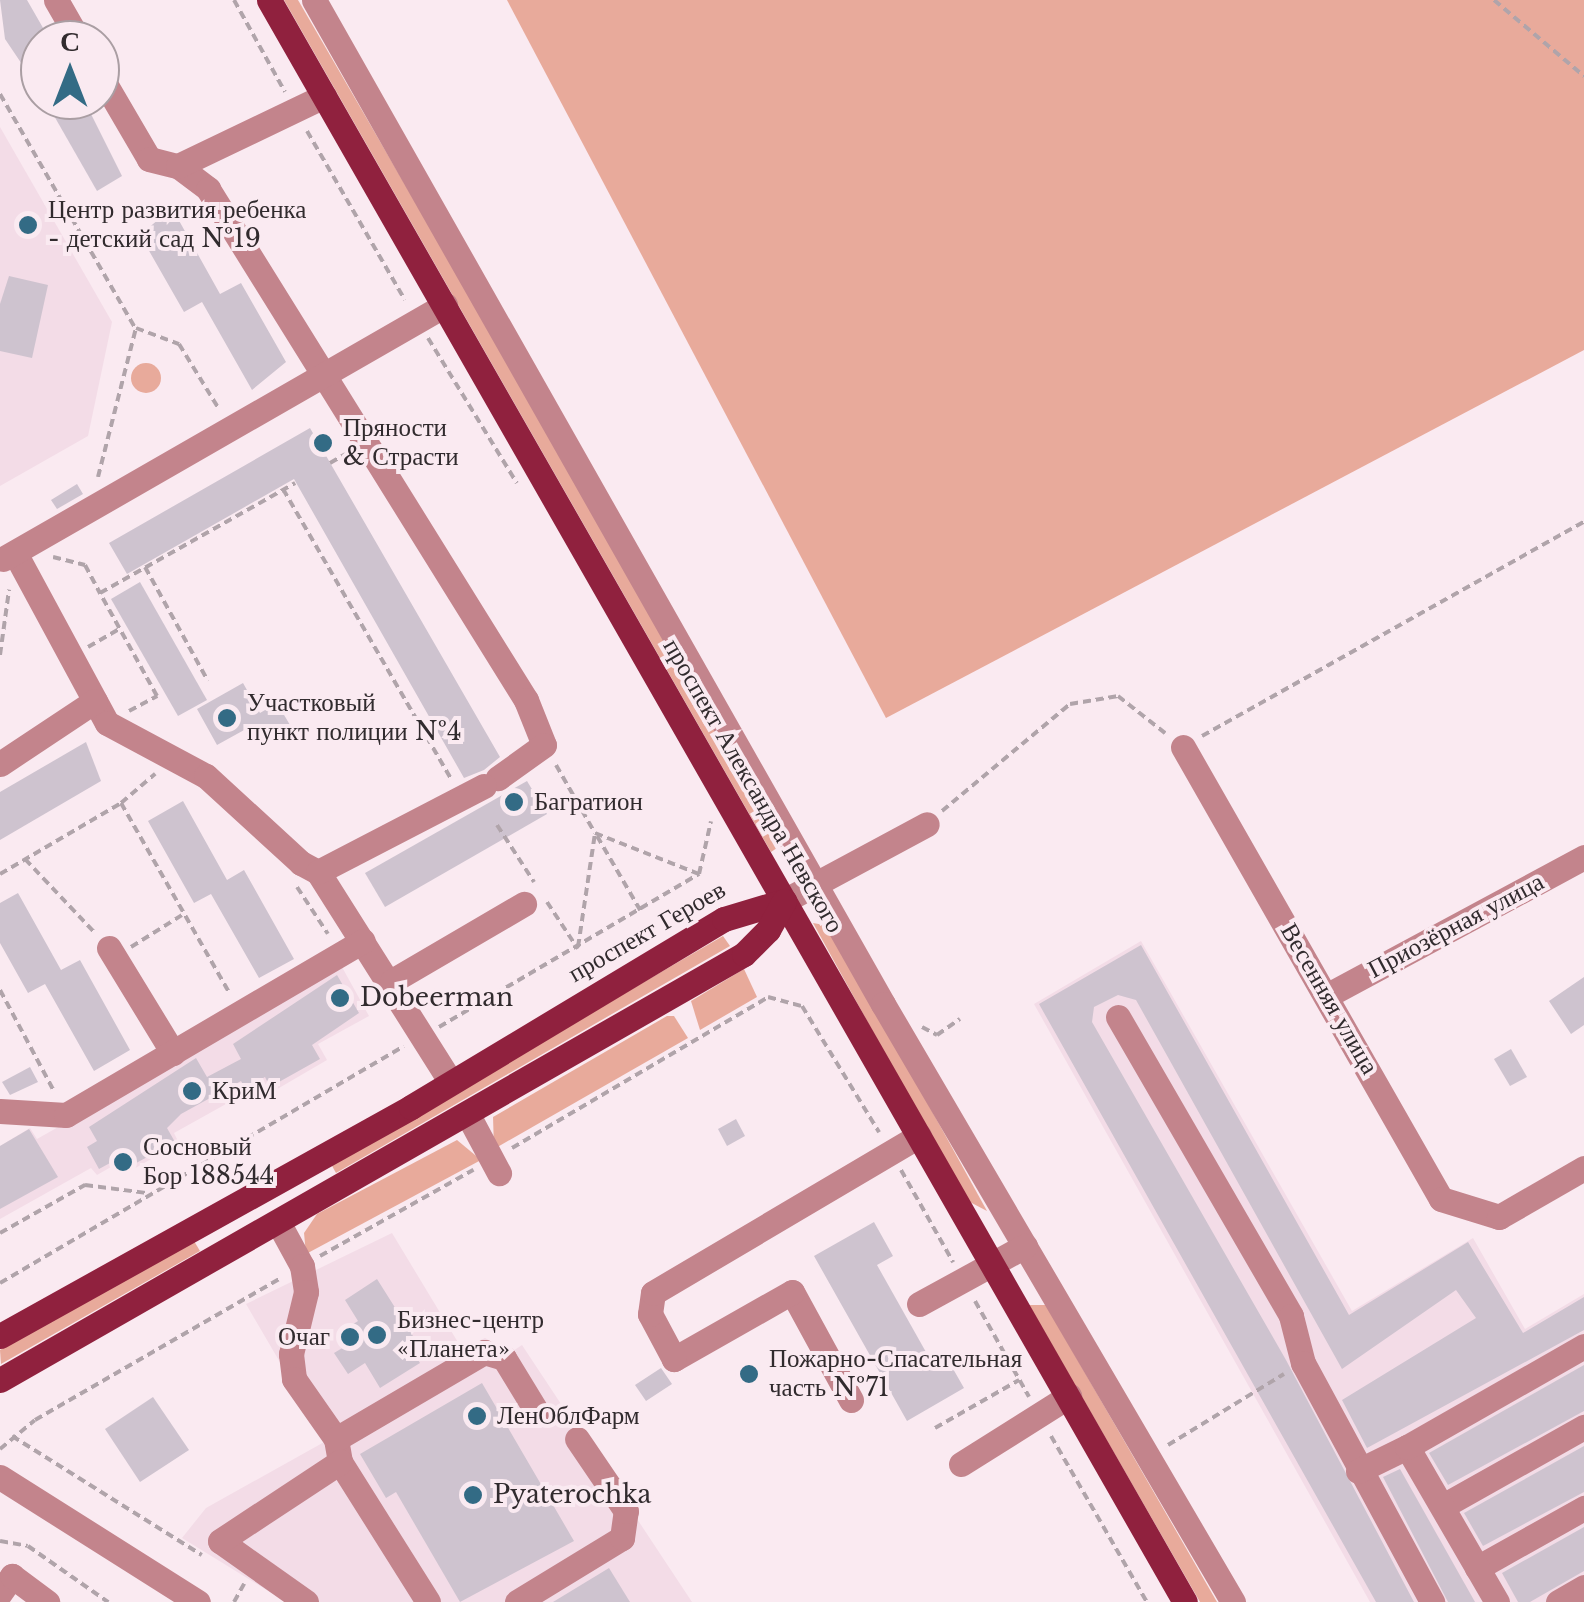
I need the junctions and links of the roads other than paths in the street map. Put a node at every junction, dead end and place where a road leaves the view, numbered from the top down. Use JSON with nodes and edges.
{"nodes":[{"id":1,"x":269,"y":0,"type":"edge"},
{"id":2,"x":314,"y":0,"type":"edge"},
{"id":3,"x":324,"y":96,"type":"junction"},
{"id":4,"x":120,"y":109,"type":"edge"},
{"id":5,"x":178,"y":166,"type":"junction"},
{"id":6,"x":445,"y":305,"type":"junction"},
{"id":7,"x":320,"y":373,"type":"junction"},
{"id":8,"x":9,"y":564,"type":"edge"},
{"id":9,"x":101,"y":712,"type":"junction"},
{"id":10,"x":1184,"y":747,"type":"road end"},
{"id":11,"x":0,"y":764,"type":"edge"},
{"id":12,"x":927,"y":824,"type":"road end"},
{"id":13,"x":1584,"y":858,"type":"edge"},
{"id":14,"x":318,"y":872,"type":"junction"},
{"id":15,"x":816,"y":885,"type":"junction"},
{"id":16,"x":784,"y":900,"type":"junction"},
{"id":17,"x":524,"y":904,"type":"dead end"},
{"id":18,"x":352,"y":947,"type":"junction"},
{"id":19,"x":112,"y":953,"type":"road end"},
{"id":20,"x":392,"y":981,"type":"junction"},
{"id":21,"x":1328,"y":995,"type":"junction"},
{"id":22,"x":1118,"y":1017,"type":"dead end"},
{"id":23,"x":173,"y":1053,"type":"junction"},
{"id":24,"x":451,"y":1082,"type":"junction"},
{"id":25,"x":0,"y":1111,"type":"edge"},
{"id":26,"x":468,"y":1115,"type":"junction"},
{"id":27,"x":919,"y":1136,"type":"junction"},
{"id":28,"x":495,"y":1166,"type":"road end"},
{"id":29,"x":1584,"y":1168,"type":"edge"},
{"id":30,"x":278,"y":1222,"type":"junction"},
{"id":31,"x":1025,"y":1246,"type":"junction"},
{"id":32,"x":992,"y":1264,"type":"junction"},
{"id":33,"x":919,"y":1304,"type":"dead end"},
{"id":34,"x":0,"y":1336,"type":"edge"},
{"id":35,"x":1584,"y":1346,"type":"edge"},
{"id":36,"x":0,"y":1380,"type":"edge"},
{"id":37,"x":1069,"y":1396,"type":"junction"},
{"id":38,"x":850,"y":1400,"type":"dead end"},
{"id":39,"x":537,"y":1412,"type":"dead end"},
{"id":40,"x":1584,"y":1427,"type":"edge"},
{"id":41,"x":577,"y":1440,"type":"dead end"},
{"id":42,"x":1407,"y":1447,"type":"junction"},
{"id":43,"x":338,"y":1450,"type":"junction"},
{"id":44,"x":961,"y":1464,"type":"dead end"},
{"id":45,"x":1358,"y":1470,"type":"junction"},
{"id":46,"x":0,"y":1477,"type":"edge"},
{"id":47,"x":1443,"y":1506,"type":"junction"},
{"id":48,"x":1584,"y":1508,"type":"edge"},
{"id":49,"x":1477,"y":1568,"type":"junction"},
{"id":50,"x":1584,"y":1588,"type":"edge"},
{"id":51,"x":0,"y":1593,"type":"edge"},
{"id":52,"x":46,"y":1602,"type":"edge"},
{"id":53,"x":198,"y":1602,"type":"edge"},
{"id":54,"x":306,"y":1602,"type":"edge"},
{"id":55,"x":428,"y":1602,"type":"edge"},
{"id":56,"x":516,"y":1602,"type":"edge"},
{"id":57,"x":1186,"y":1602,"type":"edge"},
{"id":58,"x":1233,"y":1602,"type":"edge"},
{"id":59,"x":1432,"y":1602,"type":"edge"},
{"id":60,"x":1497,"y":1602,"type":"edge"},
{"id":61,"x":1558,"y":1602,"type":"edge"}],
"edges":[{"from":1,"to":3,"type":"main road","name":"проспект Александра Невского"},
{"from":2,"to":15,"type":"street"},
{"from":3,"to":5,"type":"street"},
{"from":3,"to":6,"type":"main road","name":"проспект Александра Невского"},
{"from":4,"to":5,"type":"street"},
{"from":5,"to":7,"type":"street"},
{"from":6,"to":7,"type":"street"},
{"from":6,"to":16,"type":"main road","name":"проспект Александра Невского"},
{"from":7,"to":8,"type":"street"},
{"from":7,"to":14,"type":"street"},
{"from":8,"to":9,"type":"street"},
{"from":9,"to":11,"type":"street"},
{"from":9,"to":14,"type":"street"},
{"from":10,"to":21,"type":"street","name":"Весенняя улица"},
{"from":12,"to":15,"type":"street"},
{"from":13,"to":21,"type":"street","name":"Приозёрная улица"},
{"from":14,"to":18,"type":"street"},
{"from":15,"to":16,"type":"street"},
{"from":15,"to":31,"type":"street"},
{"from":16,"to":24,"type":"main road","name":"проспект Героев"},
{"from":16,"to":26,"type":"main road"},
{"from":16,"to":27,"type":"main road","name":"проспект Александра Невского"},
{"from":17,"to":20,"type":"street"},
{"from":18,"to":20,"type":"street"},
{"from":18,"to":23,"type":"street"},
{"from":19,"to":23,"type":"street"},
{"from":20,"to":24,"type":"street"},
{"from":21,"to":29,"type":"street","name":"Весенняя улица"},
{"from":22,"to":45,"type":"street"},
{"from":23,"to":25,"type":"street"},
{"from":24,"to":34,"type":"main road","name":"проспект Героев"},
{"from":26,"to":28,"type":"street"},
{"from":26,"to":30,"type":"main road"},
{"from":27,"to":32,"type":"main road","name":"проспект Александра Невского"},
{"from":27,"to":38,"type":"street"},
{"from":30,"to":36,"type":"main road"},
{"from":30,"to":43,"type":"street"},
{"from":31,"to":32,"type":"street"},
{"from":31,"to":58,"type":"street"},
{"from":32,"to":33,"type":"street"},
{"from":32,"to":37,"type":"main road","name":"проспект Александра Невского"},
{"from":35,"to":42,"type":"street"},
{"from":37,"to":44,"type":"street"},
{"from":37,"to":57,"type":"main road","name":"проспект Александра Невского"},
{"from":39,"to":43,"type":"street"},
{"from":40,"to":47,"type":"street"},
{"from":41,"to":56,"type":"street"},
{"from":42,"to":45,"type":"street"},
{"from":42,"to":47,"type":"street"},
{"from":43,"to":54,"type":"street"},
{"from":43,"to":55,"type":"street"},
{"from":45,"to":59,"type":"street"},
{"from":46,"to":53,"type":"street"},
{"from":47,"to":49,"type":"street"},
{"from":48,"to":49,"type":"street"},
{"from":49,"to":60,"type":"street"},
{"from":50,"to":61,"type":"street"},
{"from":51,"to":52,"type":"street"}]}
